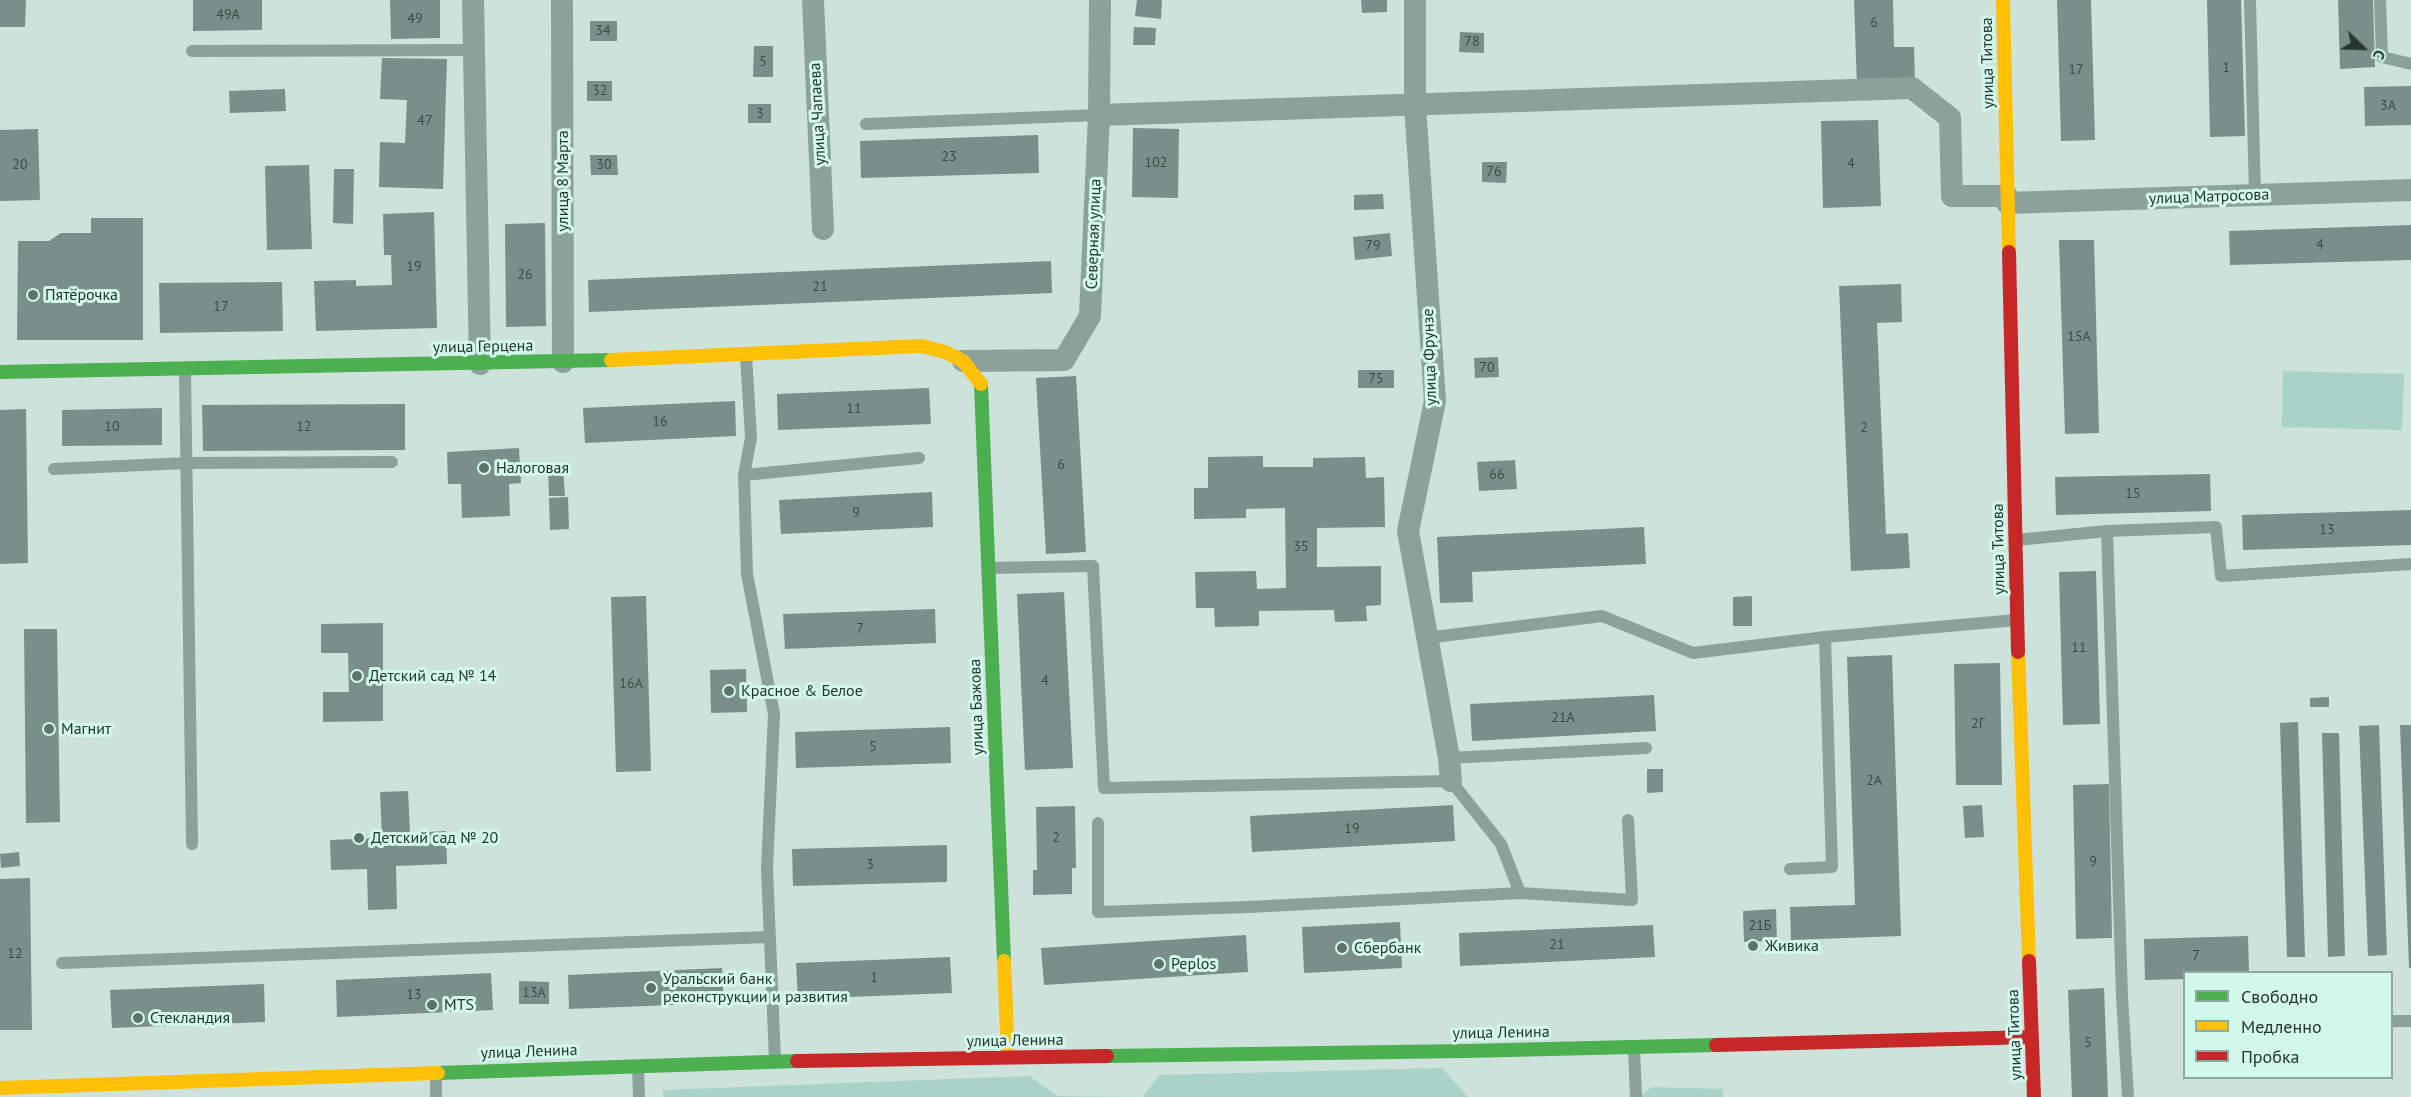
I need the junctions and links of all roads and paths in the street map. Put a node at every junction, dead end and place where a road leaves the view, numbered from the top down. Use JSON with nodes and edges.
{"nodes":[{"id":1,"x":473,"y":0,"type":"edge"},
{"id":2,"x":562,"y":0,"type":"edge"},
{"id":3,"x":813,"y":0,"type":"edge"},
{"id":4,"x":1100,"y":0,"type":"edge"},
{"id":5,"x":1415,"y":0,"type":"edge"},
{"id":6,"x":2003,"y":0,"type":"edge"},
{"id":7,"x":2250,"y":0,"type":"edge"},
{"id":8,"x":2380,"y":0,"type":"edge"},
{"id":9,"x":474,"y":50,"type":"junction"},
{"id":10,"x":192,"y":51,"type":"dead end"},
{"id":11,"x":2411,"y":64,"type":"edge"},
{"id":12,"x":1415,"y":105,"type":"junction"},
{"id":13,"x":1099,"y":115,"type":"junction"},
{"id":14,"x":866,"y":124,"type":"dead end"},
{"id":15,"x":2411,"y":190,"type":"edge"},
{"id":16,"x":2255,"y":195,"type":"junction"},
{"id":17,"x":2007,"y":200,"type":"junction"},
{"id":18,"x":823,"y":229,"type":"dead end"},
{"id":19,"x":746,"y":354,"type":"junction"},
{"id":20,"x":963,"y":361,"type":"junction"},
{"id":21,"x":563,"y":362,"type":"junction"},
{"id":22,"x":480,"y":364,"type":"junction"},
{"id":23,"x":185,"y":369,"type":"junction"},
{"id":24,"x":0,"y":372,"type":"edge"},
{"id":25,"x":919,"y":458,"type":"dead end"},
{"id":26,"x":392,"y":462,"type":"dead end"},
{"id":27,"x":187,"y":463,"type":"junction"},
{"id":28,"x":54,"y":470,"type":"dead end"},
{"id":29,"x":744,"y":475,"type":"junction"},
{"id":30,"x":2107,"y":531,"type":"junction"},
{"id":31,"x":2016,"y":540,"type":"junction"},
{"id":32,"x":2411,"y":564,"type":"edge"},
{"id":33,"x":988,"y":568,"type":"junction"},
{"id":34,"x":2017,"y":620,"type":"junction"},
{"id":35,"x":1825,"y":637,"type":"junction"},
{"id":36,"x":1426,"y":638,"type":"junction"},
{"id":37,"x":1646,"y":748,"type":"dead end"},
{"id":38,"x":1450,"y":769,"type":"junction"},
{"id":39,"x":1628,"y":820,"type":"dead end"},
{"id":40,"x":1098,"y":823,"type":"dead end"},
{"id":41,"x":192,"y":844,"type":"dead end"},
{"id":42,"x":1790,"y":869,"type":"dead end"},
{"id":43,"x":1520,"y":893,"type":"junction"},
{"id":44,"x":770,"y":937,"type":"junction"},
{"id":45,"x":62,"y":963,"type":"dead end"},
{"id":46,"x":2393,"y":1021,"type":"edge"},
{"id":47,"x":2411,"y":1021,"type":"edge"},
{"id":48,"x":2032,"y":1037,"type":"junction"},
{"id":49,"x":1634,"y":1046,"type":"junction"},
{"id":50,"x":1008,"y":1057,"type":"junction"},
{"id":51,"x":775,"y":1061,"type":"junction"},
{"id":52,"x":638,"y":1066,"type":"junction"},
{"id":53,"x":436,"y":1072,"type":"junction"},
{"id":54,"x":0,"y":1088,"type":"edge"},
{"id":55,"x":436,"y":1097,"type":"edge"},
{"id":56,"x":639,"y":1097,"type":"edge"},
{"id":57,"x":1636,"y":1097,"type":"edge"},
{"id":58,"x":2034,"y":1097,"type":"edge"},
{"id":59,"x":2128,"y":1097,"type":"edge"}],
"edges":[{"from":1,"to":9,"type":"street"},
{"from":2,"to":21,"type":"street","name":"улица 8 Марта"},
{"from":3,"to":18,"type":"street","name":"улица Чапаева"},
{"from":4,"to":13,"type":"street","name":"Северная улица"},
{"from":5,"to":12,"type":"street","name":"улица Фрунзе"},
{"from":6,"to":17,"type":"street","name":"улица Титова"},
{"from":7,"to":16,"type":"lane"},
{"from":8,"to":11,"type":"lane"},
{"from":9,"to":10,"type":"lane"},
{"from":9,"to":22,"type":"street"},
{"from":12,"to":13,"type":"street"},
{"from":12,"to":17,"type":"street","name":"улица Матросова"},
{"from":12,"to":36,"type":"street","name":"улица Фрунзе"},
{"from":13,"to":14,"type":"lane"},
{"from":13,"to":20,"type":"street","name":"Северная улица"},
{"from":15,"to":16,"type":"street","name":"улица Матросова"},
{"from":16,"to":17,"type":"street","name":"улица Матросова"},
{"from":17,"to":31,"type":"street","name":"улица Титова"},
{"from":19,"to":20,"type":"street","name":"улица Герцена"},
{"from":19,"to":21,"type":"street","name":"улица Герцена"},
{"from":19,"to":29,"type":"lane"},
{"from":20,"to":33,"type":"street","name":"улица Бажова"},
{"from":21,"to":22,"type":"street","name":"улица Герцена"},
{"from":22,"to":23,"type":"street","name":"улица Герцена"},
{"from":23,"to":24,"type":"street","name":"улица Герцена"},
{"from":23,"to":27,"type":"lane"},
{"from":25,"to":29,"type":"lane"},
{"from":26,"to":27,"type":"lane"},
{"from":27,"to":28,"type":"lane"},
{"from":27,"to":41,"type":"lane"},
{"from":29,"to":44,"type":"lane"},
{"from":30,"to":31,"type":"lane"},
{"from":30,"to":32,"type":"lane"},
{"from":30,"to":59,"type":"lane"},
{"from":31,"to":34,"type":"street","name":"улица Титова"},
{"from":33,"to":38,"type":"lane"},
{"from":33,"to":50,"type":"street","name":"улица Бажова"},
{"from":34,"to":35,"type":"lane"},
{"from":34,"to":48,"type":"street","name":"улица Титова"},
{"from":35,"to":36,"type":"lane"},
{"from":35,"to":42,"type":"lane"},
{"from":36,"to":38,"type":"street","name":"улица Фрунзе"},
{"from":37,"to":38,"type":"lane"},
{"from":38,"to":43,"type":"lane"},
{"from":39,"to":43,"type":"lane"},
{"from":40,"to":43,"type":"lane"},
{"from":44,"to":45,"type":"lane"},
{"from":44,"to":51,"type":"lane"},
{"from":46,"to":47,"type":"lane"},
{"from":48,"to":49,"type":"street","name":"улица Ленина"},
{"from":48,"to":58,"type":"street","name":"улица Титова"},
{"from":49,"to":50,"type":"street","name":"улица Ленина"},
{"from":49,"to":57,"type":"lane"},
{"from":50,"to":51,"type":"street","name":"улица Ленина"},
{"from":51,"to":52,"type":"street","name":"улица Ленина"},
{"from":52,"to":53,"type":"street","name":"улица Ленина"},
{"from":52,"to":56,"type":"lane"},
{"from":53,"to":54,"type":"street","name":"улица Ленина"},
{"from":53,"to":55,"type":"lane"}]}
